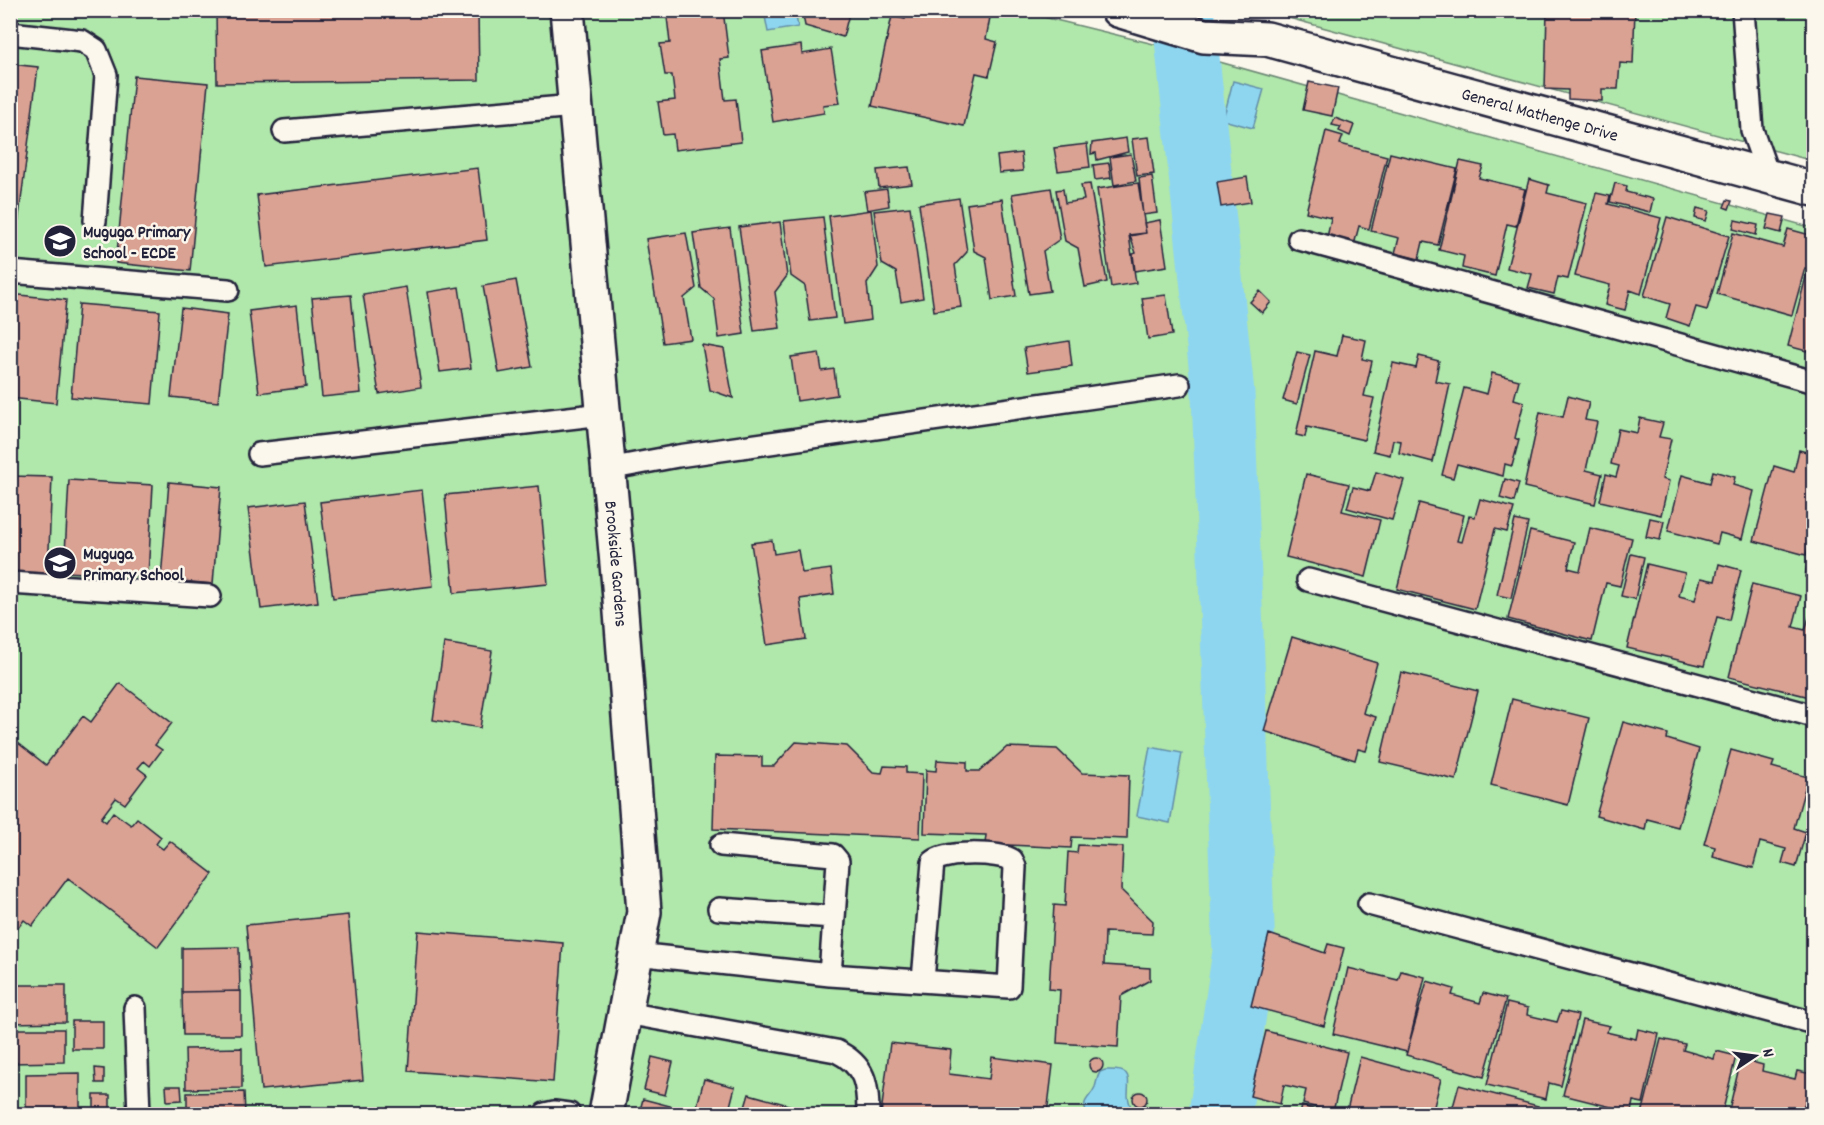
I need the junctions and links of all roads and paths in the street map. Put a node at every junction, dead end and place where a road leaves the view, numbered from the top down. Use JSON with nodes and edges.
{"nodes":[{"id":1,"x":567,"y":10,"type":"edge"},
{"id":2,"x":1118,"y":10,"type":"edge"},
{"id":3,"x":1743,"y":10,"type":"edge"},
{"id":4,"x":10,"y":33,"type":"edge"},
{"id":5,"x":575,"y":106,"type":"junction"},
{"id":6,"x":284,"y":130,"type":"dead end"},
{"id":7,"x":1768,"y":175,"type":"junction"},
{"id":8,"x":1814,"y":189,"type":"edge"},
{"id":9,"x":95,"y":221,"type":"dead end"},
{"id":10,"x":1299,"y":239,"type":"dead end"},
{"id":11,"x":10,"y":272,"type":"edge"},
{"id":12,"x":228,"y":290,"type":"dead end"},
{"id":13,"x":1814,"y":381,"type":"edge"},
{"id":14,"x":1179,"y":385,"type":"dead end"},
{"id":15,"x":603,"y":414,"type":"junction"},
{"id":16,"x":259,"y":454,"type":"dead end"},
{"id":17,"x":608,"y":469,"type":"junction"},
{"id":18,"x":1308,"y":580,"type":"dead end"},
{"id":19,"x":10,"y":583,"type":"edge"},
{"id":20,"x":210,"y":596,"type":"dead end"},
{"id":21,"x":1814,"y":716,"type":"edge"},
{"id":22,"x":721,"y":845,"type":"dead end"},
{"id":23,"x":1369,"y":904,"type":"dead end"},
{"id":24,"x":720,"y":909,"type":"dead end"},
{"id":25,"x":833,"y":917,"type":"junction"},
{"id":26,"x":636,"y":954,"type":"junction"},
{"id":27,"x":830,"y":975,"type":"junction"},
{"id":28,"x":923,"y":980,"type":"junction"},
{"id":29,"x":135,"y":1008,"type":"dead end"},
{"id":30,"x":626,"y":1012,"type":"junction"},
{"id":31,"x":1814,"y":1023,"type":"edge"},
{"id":32,"x":140,"y":1114,"type":"edge"},
{"id":33,"x":545,"y":1114,"type":"edge"},
{"id":34,"x":569,"y":1114,"type":"edge"},
{"id":35,"x":606,"y":1114,"type":"edge"},
{"id":36,"x":868,"y":1114,"type":"edge"}],
"edges":[{"from":1,"to":5,"type":"street","name":"Brookside Gardens"},
{"from":2,"to":7,"type":"street","name":"General Mathenge Drive"},
{"from":3,"to":7,"type":"lane"},
{"from":4,"to":9,"type":"lane"},
{"from":5,"to":6,"type":"lane"},
{"from":5,"to":15,"type":"street","name":"Brookside Gardens"},
{"from":7,"to":8,"type":"street","name":"General Mathenge Drive"},
{"from":10,"to":13,"type":"lane"},
{"from":11,"to":12,"type":"lane"},
{"from":14,"to":17,"type":"lane"},
{"from":15,"to":16,"type":"lane"},
{"from":15,"to":17,"type":"street","name":"Brookside Gardens"},
{"from":17,"to":26,"type":"street","name":"Brookside Gardens"},
{"from":18,"to":21,"type":"lane"},
{"from":19,"to":20,"type":"lane"},
{"from":22,"to":25,"type":"lane"},
{"from":23,"to":31,"type":"lane"},
{"from":24,"to":25,"type":"lane"},
{"from":25,"to":27,"type":"lane"},
{"from":26,"to":27,"type":"lane"},
{"from":26,"to":30,"type":"street","name":"Brookside Gardens"},
{"from":27,"to":28,"type":"lane"},
{"from":28,"to":28,"type":"lane"},
{"from":29,"to":32,"type":"lane"},
{"from":30,"to":35,"type":"street","name":"Brookside Gardens"},
{"from":30,"to":36,"type":"lane"},
{"from":33,"to":34,"type":"lane"}]}
